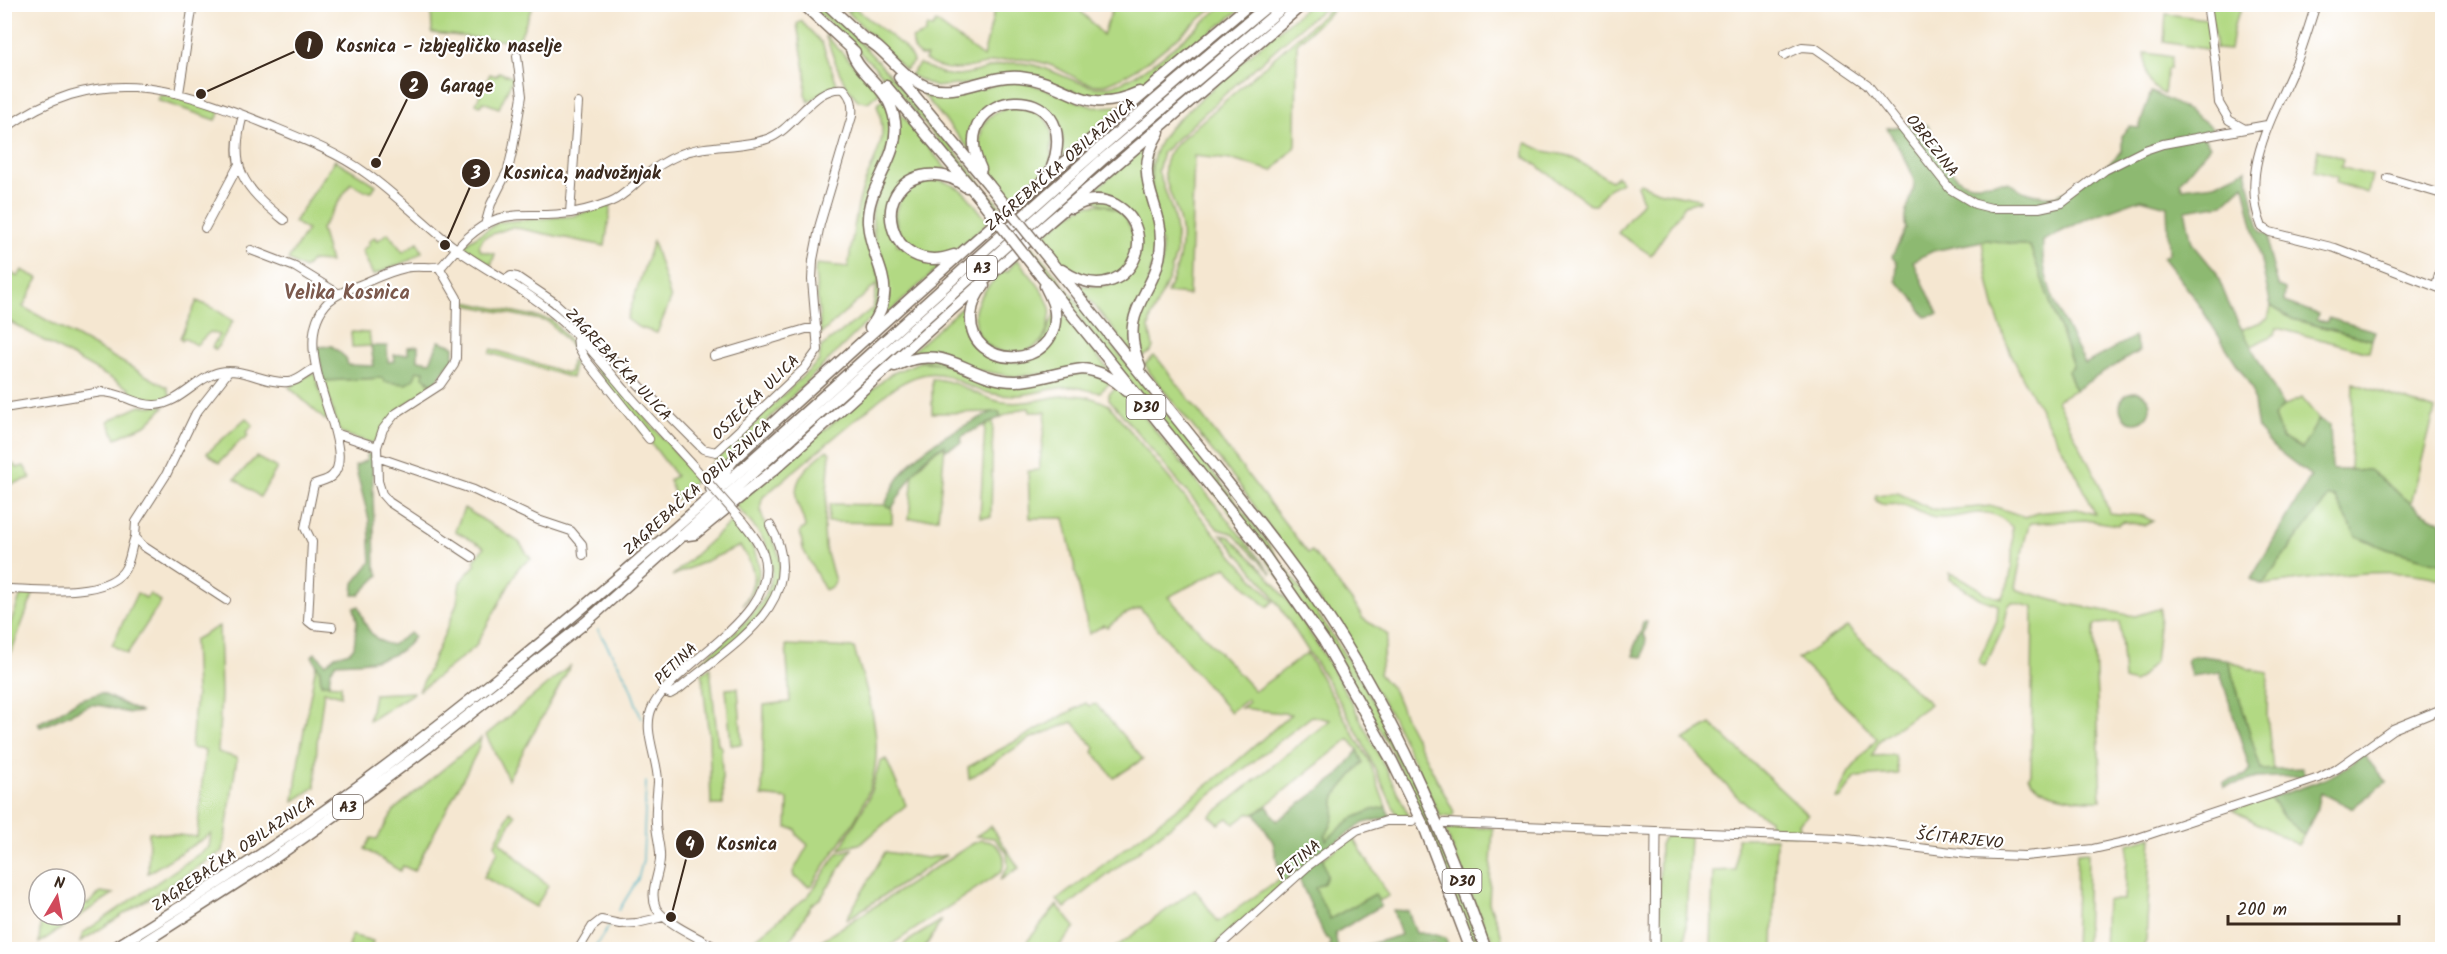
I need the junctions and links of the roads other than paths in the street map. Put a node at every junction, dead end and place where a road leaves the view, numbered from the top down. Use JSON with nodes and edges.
{"nodes":[{"id":1,"x":193,"y":4,"type":"edge"},
{"id":2,"x":803,"y":4,"type":"edge"},
{"id":3,"x":827,"y":4,"type":"edge"},
{"id":4,"x":1250,"y":4,"type":"edge"},
{"id":5,"x":1270,"y":4,"type":"edge"},
{"id":6,"x":1287,"y":4,"type":"edge"},
{"id":7,"x":1303,"y":4,"type":"edge"},
{"id":8,"x":2207,"y":4,"type":"edge"},
{"id":9,"x":2316,"y":4,"type":"edge"},
{"id":10,"x":860,"y":36,"type":"junction"},
{"id":11,"x":851,"y":49,"type":"junction"},
{"id":12,"x":1784,"y":55,"type":"dead end"},
{"id":13,"x":516,"y":56,"type":"dead end"},
{"id":14,"x":1153,"y":85,"type":"junction"},
{"id":15,"x":179,"y":93,"type":"junction"},
{"id":16,"x":578,"y":103,"type":"dead end"},
{"id":17,"x":243,"y":115,"type":"junction"},
{"id":18,"x":1165,"y":121,"type":"junction"},
{"id":19,"x":2267,"y":125,"type":"junction"},
{"id":20,"x":4,"y":129,"type":"edge"},
{"id":21,"x":2245,"y":129,"type":"junction"},
{"id":22,"x":238,"y":166,"type":"junction"},
{"id":23,"x":1050,"y":172,"type":"junction"},
{"id":24,"x":2388,"y":178,"type":"dead end"},
{"id":25,"x":989,"y":185,"type":"junction"},
{"id":26,"x":2442,"y":194,"type":"edge"},
{"id":27,"x":978,"y":196,"type":"junction"},
{"id":28,"x":570,"y":213,"type":"junction"},
{"id":29,"x":284,"y":220,"type":"dead end"},
{"id":30,"x":1047,"y":224,"type":"junction"},
{"id":31,"x":485,"y":225,"type":"junction"},
{"id":32,"x":205,"y":228,"type":"dead end"},
{"id":33,"x":456,"y":249,"type":"junction"},
{"id":34,"x":251,"y":250,"type":"dead end"},
{"id":35,"x":960,"y":253,"type":"junction"},
{"id":36,"x":2442,"y":262,"type":"edge"},
{"id":37,"x":1052,"y":263,"type":"junction"},
{"id":38,"x":439,"y":267,"type":"junction"},
{"id":39,"x":998,"y":268,"type":"junction"},
{"id":40,"x":1040,"y":275,"type":"junction"},
{"id":41,"x":505,"y":280,"type":"junction"},
{"id":42,"x":323,"y":286,"type":"junction"},
{"id":43,"x":2439,"y":287,"type":"edge"},
{"id":44,"x":339,"y":294,"type":"junction"},
{"id":45,"x":325,"y":306,"type":"junction"},
{"id":46,"x":817,"y":329,"type":"junction"},
{"id":47,"x":577,"y":336,"type":"junction"},
{"id":48,"x":865,"y":339,"type":"junction"},
{"id":49,"x":714,"y":356,"type":"dead end"},
{"id":50,"x":316,"y":368,"type":"junction"},
{"id":51,"x":229,"y":371,"type":"junction"},
{"id":52,"x":884,"y":372,"type":"junction"},
{"id":53,"x":1142,"y":375,"type":"junction"},
{"id":54,"x":4,"y":408,"type":"edge"},
{"id":55,"x":335,"y":433,"type":"junction"},
{"id":56,"x":649,"y":439,"type":"dead end"},
{"id":57,"x":377,"y":447,"type":"junction"},
{"id":58,"x":377,"y":457,"type":"junction"},
{"id":59,"x":691,"y":513,"type":"junction"},
{"id":60,"x":742,"y":521,"type":"joint"},
{"id":61,"x":770,"y":525,"type":"dead end"},
{"id":62,"x":681,"y":536,"type":"junction"},
{"id":63,"x":135,"y":537,"type":"junction"},
{"id":64,"x":1253,"y":539,"type":"junction"},
{"id":65,"x":583,"y":555,"type":"dead end"},
{"id":66,"x":472,"y":557,"type":"dead end"},
{"id":67,"x":10,"y":589,"type":"dead end"},
{"id":68,"x":226,"y":600,"type":"dead end"},
{"id":69,"x":332,"y":627,"type":"dead end"},
{"id":70,"x":664,"y":691,"type":"junction"},
{"id":71,"x":2442,"y":709,"type":"edge"},
{"id":72,"x":1412,"y":821,"type":"dead end"},
{"id":73,"x":1445,"y":823,"type":"dead end"},
{"id":74,"x":1656,"y":832,"type":"junction"},
{"id":75,"x":663,"y":917,"type":"junction"},
{"id":76,"x":111,"y":950,"type":"edge"},
{"id":77,"x":132,"y":950,"type":"edge"},
{"id":78,"x":578,"y":950,"type":"edge"},
{"id":79,"x":721,"y":950,"type":"edge"},
{"id":80,"x":1215,"y":950,"type":"edge"},
{"id":81,"x":1471,"y":950,"type":"edge"},
{"id":82,"x":1486,"y":950,"type":"edge"},
{"id":83,"x":1655,"y":950,"type":"edge"}],
"edges":[{"from":1,"to":15,"type":"street"},
{"from":2,"to":11,"type":"highway","number":"D30"},
{"from":3,"to":10,"type":"highway","number":"D30"},
{"from":4,"to":14,"type":"highway"},
{"from":5,"to":59,"type":"highway","name":"ZAGREBAČKA OBILAZNICA","number":"A3"},
{"from":6,"to":62,"type":"highway","name":"ZAGREBAČKA OBILAZNICA","number":"A3"},
{"from":7,"to":18,"type":"highway"},
{"from":8,"to":21,"type":"street"},
{"from":9,"to":19,"type":"street"},
{"from":10,"to":14,"type":"highway"},
{"from":10,"to":25,"type":"highway","number":"D30"},
{"from":11,"to":27,"type":"highway","number":"D30"},
{"from":11,"to":48,"type":"highway"},
{"from":12,"to":21,"type":"street","name":"OBREZINA"},
{"from":13,"to":31,"type":"street"},
{"from":14,"to":23,"type":"highway"},
{"from":15,"to":17,"type":"street","name":"ZAGREBAČKA ULICA"},
{"from":15,"to":20,"type":"street","name":"ZAGREBAČKA ULICA"},
{"from":16,"to":28,"type":"street"},
{"from":17,"to":22,"type":"street"},
{"from":17,"to":33,"type":"street","name":"ZAGREBAČKA ULICA"},
{"from":18,"to":30,"type":"highway"},
{"from":18,"to":53,"type":"highway"},
{"from":19,"to":21,"type":"street","name":"OBREZINA"},
{"from":19,"to":43,"type":"street"},
{"from":22,"to":29,"type":"street"},
{"from":22,"to":32,"type":"street"},
{"from":23,"to":25,"type":"highway"},
{"from":23,"to":35,"type":"highway"},
{"from":24,"to":26,"type":"street"},
{"from":25,"to":37,"type":"highway","number":"D30","bridge":true},
{"from":27,"to":35,"type":"highway"},
{"from":27,"to":40,"type":"highway","number":"D30","bridge":true},
{"from":28,"to":31,"type":"street"},
{"from":28,"to":46,"type":"street","name":"OSJEČKA ULICA"},
{"from":30,"to":37,"type":"highway"},
{"from":30,"to":39,"type":"highway"},
{"from":31,"to":33,"type":"street"},
{"from":33,"to":38,"type":"street"},
{"from":33,"to":41,"type":"street","name":"ZAGREBAČKA ULICA"},
{"from":34,"to":42,"type":"street"},
{"from":35,"to":48,"type":"highway"},
{"from":36,"to":43,"type":"street"},
{"from":37,"to":53,"type":"highway","number":"D30"},
{"from":38,"to":44,"type":"street"},
{"from":38,"to":57,"type":"street"},
{"from":39,"to":40,"type":"highway"},
{"from":39,"to":52,"type":"highway"},
{"from":40,"to":64,"type":"highway","number":"D30"},
{"from":41,"to":46,"type":"street","name":"OSJEČKA ULICA"},
{"from":41,"to":47,"type":"street","name":"ZAGREBAČKA ULICA"},
{"from":42,"to":44,"type":"street"},
{"from":42,"to":45,"type":"street"},
{"from":44,"to":45,"type":"street"},
{"from":45,"to":50,"type":"street"},
{"from":46,"to":49,"type":"street"},
{"from":47,"to":56,"type":"street"},
{"from":47,"to":60,"type":"street","name":"ZAGREBAČKA ULICA","bridge":true},
{"from":48,"to":59,"type":"highway"},
{"from":50,"to":51,"type":"street"},
{"from":50,"to":55,"type":"street"},
{"from":51,"to":54,"type":"street"},
{"from":51,"to":63,"type":"street"},
{"from":52,"to":62,"type":"highway"},
{"from":52,"to":64,"type":"highway"},
{"from":53,"to":82,"type":"highway","number":"D30"},
{"from":55,"to":57,"type":"street"},
{"from":55,"to":69,"type":"street"},
{"from":57,"to":58,"type":"street"},
{"from":58,"to":65,"type":"street"},
{"from":58,"to":66,"type":"street"},
{"from":59,"to":76,"type":"highway","name":"ZAGREBAČKA OBILAZNICA","number":"A3"},
{"from":60,"to":70,"type":"street","name":"PETINA"},
{"from":61,"to":70,"type":"street"},
{"from":62,"to":77,"type":"highway","name":"ZAGREBAČKA OBILAZNICA","number":"A3"},
{"from":63,"to":67,"type":"street"},
{"from":63,"to":68,"type":"street"},
{"from":64,"to":81,"type":"highway","number":"D30"},
{"from":70,"to":75,"type":"street","name":"PETINA"},
{"from":71,"to":74,"type":"street","name":"ŠĆITARJEVO"},
{"from":72,"to":80,"type":"street","name":"PETINA"},
{"from":73,"to":74,"type":"street","name":"ŠĆITARJEVO"},
{"from":74,"to":83,"type":"main road"},
{"from":75,"to":78,"type":"street"},
{"from":75,"to":79,"type":"street"}]}
